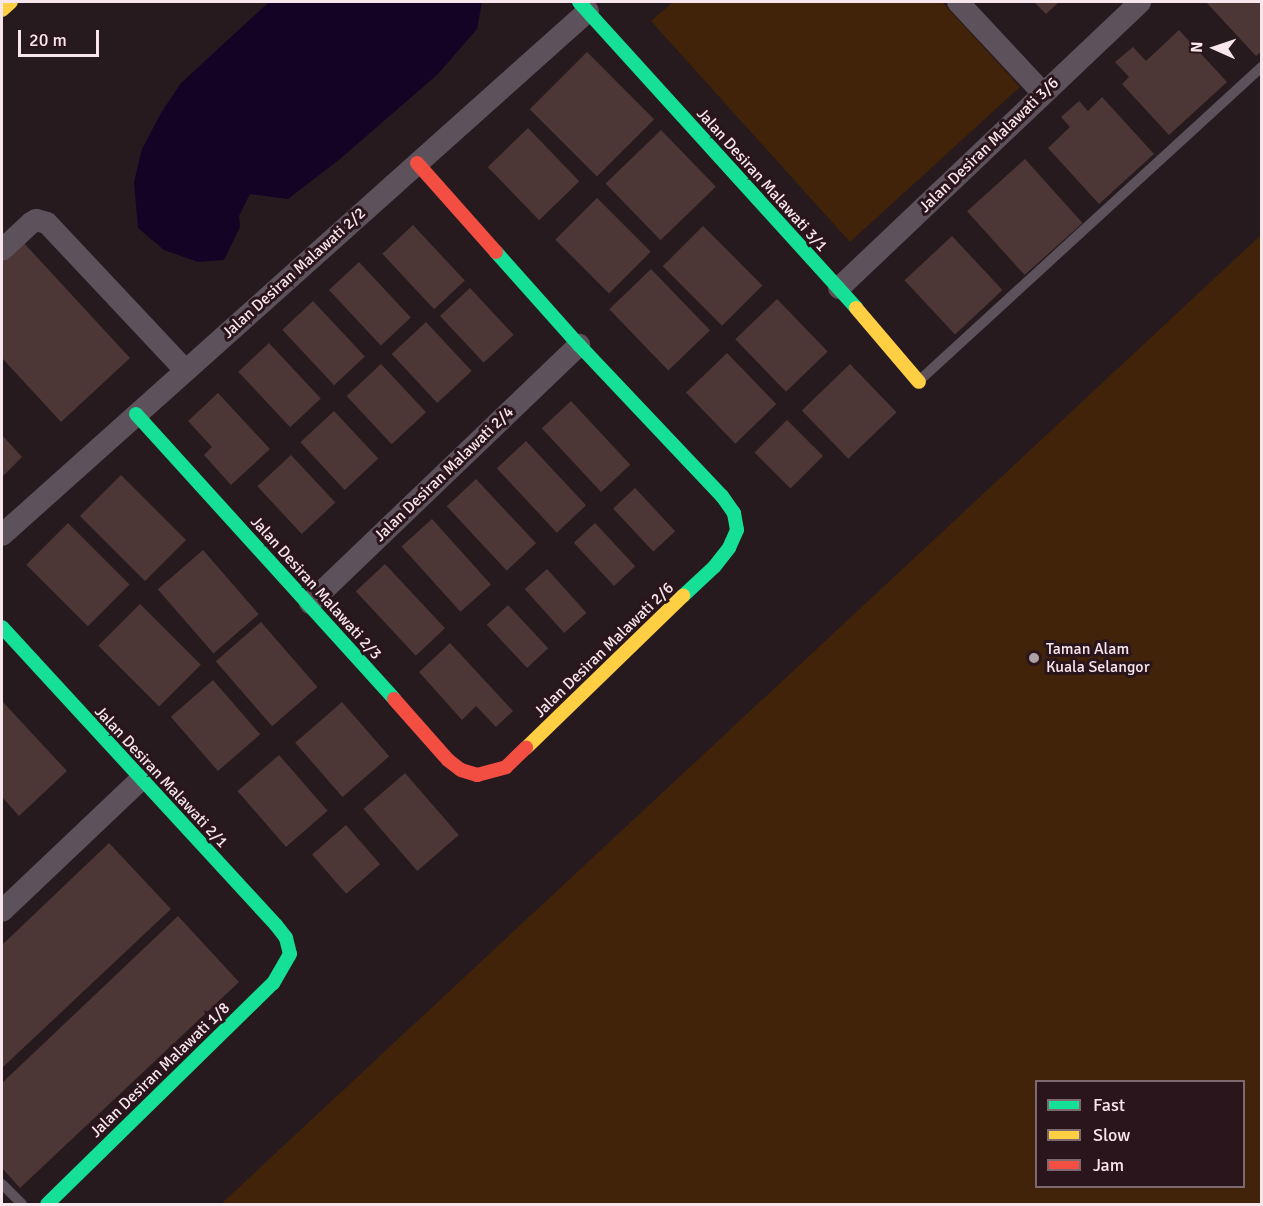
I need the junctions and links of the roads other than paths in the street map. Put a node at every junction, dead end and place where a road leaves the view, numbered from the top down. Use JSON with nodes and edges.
{"nodes":[{"id":1,"x":11,"y":2,"type":"edge"},
{"id":2,"x":958,"y":2,"type":"edge"},
{"id":3,"x":1140,"y":2,"type":"edge"},
{"id":4,"x":583,"y":6,"type":"edge"},
{"id":5,"x":2,"y":10,"type":"edge"},
{"id":6,"x":1262,"y":67,"type":"edge"},
{"id":7,"x":1043,"y":93,"type":"junction"},
{"id":8,"x":417,"y":163,"type":"junction"},
{"id":9,"x":2,"y":249,"type":"edge"},
{"id":10,"x":839,"y":288,"type":"junction"},
{"id":11,"x":579,"y":345,"type":"junction"},
{"id":12,"x":185,"y":370,"type":"junction"},
{"id":13,"x":919,"y":382,"type":"joint"},
{"id":14,"x":136,"y":414,"type":"junction"},
{"id":15,"x":2,"y":535,"type":"edge"},
{"id":16,"x":309,"y":603,"type":"junction"},
{"id":17,"x":2,"y":627,"type":"edge"},
{"id":18,"x":477,"y":775,"type":"joint"},
{"id":19,"x":140,"y":780,"type":"junction"},
{"id":20,"x":2,"y":911,"type":"edge"},
{"id":21,"x":290,"y":954,"type":"joint"},
{"id":22,"x":2,"y":1184,"type":"edge"},
{"id":23,"x":22,"y":1204,"type":"edge"},
{"id":24,"x":47,"y":1204,"type":"edge"}],
"edges":[{"from":1,"to":5,"type":"street"},
{"from":2,"to":7,"type":"street"},
{"from":3,"to":7,"type":"street","name":"Jalan Desiran Malawati 3/6"},
{"from":4,"to":8,"type":"street","name":"Jalan Desiran Malawati 2/2"},
{"from":4,"to":10,"type":"street","name":"Jalan Desiran Malawati 3/1"},
{"from":6,"to":13,"type":"lane"},
{"from":7,"to":10,"type":"street","name":"Jalan Desiran Malawati 3/6"},
{"from":8,"to":11,"type":"street"},
{"from":8,"to":12,"type":"street","name":"Jalan Desiran Malawati 2/2"},
{"from":9,"to":12,"type":"street"},
{"from":10,"to":13,"type":"street","name":"Jalan Desiran Malawati 3/1"},
{"from":11,"to":16,"type":"street","name":"Jalan Desiran Malawati 2/4"},
{"from":11,"to":18,"type":"street","name":"Jalan Desiran Malawati 2/6"},
{"from":12,"to":14,"type":"street","name":"Jalan Desiran Malawati 2/2"},
{"from":14,"to":15,"type":"street","name":"Jalan Desiran Malawati 2/2"},
{"from":14,"to":16,"type":"street","name":"Jalan Desiran Malawati 2/3"},
{"from":16,"to":18,"type":"street","name":"Jalan Desiran Malawati 2/3"},
{"from":17,"to":19,"type":"street","name":"Jalan Desiran Malawati 2/1"},
{"from":19,"to":20,"type":"street"},
{"from":19,"to":21,"type":"street","name":"Jalan Desiran Malawati 2/1"},
{"from":21,"to":24,"type":"street","name":"Jalan Desiran Malawati 1/8"},
{"from":22,"to":23,"type":"lane"}]}
